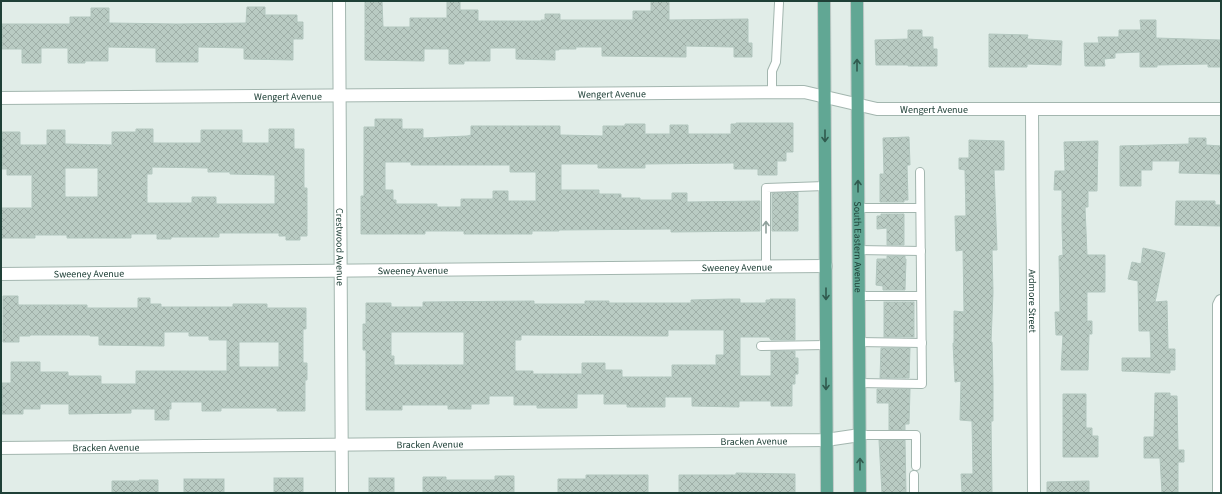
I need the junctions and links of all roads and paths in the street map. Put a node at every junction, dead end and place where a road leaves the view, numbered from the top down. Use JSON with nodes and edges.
{"nodes":[{"id":1,"x":339,"y":1,"type":"edge"},
{"id":2,"x":824,"y":1,"type":"edge"},
{"id":3,"x":857,"y":1,"type":"edge"},
{"id":4,"x":779,"y":3,"type":"dead end"},
{"id":5,"x":772,"y":92,"type":"junction"},
{"id":6,"x":340,"y":96,"type":"junction"},
{"id":7,"x":825,"y":97,"type":"junction"},
{"id":8,"x":1,"y":98,"type":"edge"},
{"id":9,"x":857,"y":104,"type":"junction"},
{"id":10,"x":1032,"y":109,"type":"junction"},
{"id":11,"x":1221,"y":109,"type":"edge"},
{"id":12,"x":920,"y":172,"type":"dead end"},
{"id":13,"x":825,"y":186,"type":"junction"},
{"id":14,"x":858,"y":208,"type":"junction"},
{"id":15,"x":920,"y":208,"type":"junction"},
{"id":16,"x":858,"y":250,"type":"junction"},
{"id":17,"x":921,"y":251,"type":"junction"},
{"id":18,"x":766,"y":266,"type":"junction"},
{"id":19,"x":826,"y":266,"type":"junction"},
{"id":20,"x":341,"y":271,"type":"junction"},
{"id":21,"x":1,"y":274,"type":"edge"},
{"id":22,"x":859,"y":296,"type":"junction"},
{"id":23,"x":921,"y":296,"type":"junction"},
{"id":24,"x":1221,"y":301,"type":"edge"},
{"id":25,"x":859,"y":342,"type":"junction"},
{"id":26,"x":922,"y":343,"type":"junction"},
{"id":27,"x":826,"y":345,"type":"junction"},
{"id":28,"x":761,"y":346,"type":"dead end"},
{"id":29,"x":859,"y":383,"type":"junction"},
{"id":30,"x":860,"y":435,"type":"junction"},
{"id":31,"x":826,"y":440,"type":"junction"},
{"id":32,"x":342,"y":446,"type":"junction"},
{"id":33,"x":1,"y":448,"type":"edge"},
{"id":34,"x":916,"y":466,"type":"dead end"},
{"id":35,"x":914,"y":475,"type":"dead end"},
{"id":36,"x":342,"y":493,"type":"edge"},
{"id":37,"x":827,"y":493,"type":"edge"},
{"id":38,"x":860,"y":493,"type":"edge"},
{"id":39,"x":914,"y":493,"type":"edge"},
{"id":40,"x":1034,"y":493,"type":"edge"},
{"id":41,"x":1219,"y":493,"type":"edge"}],
"edges":[{"from":1,"to":6,"type":"street","name":"Crestwood Avenue"},
{"from":2,"to":7,"type":"main road"},
{"from":9,"to":3,"type":"main road","name":"South Eastern Avenue","one_way":true},
{"from":4,"to":5,"type":"lane"},
{"from":5,"to":6,"type":"street","name":"Wengert Avenue"},
{"from":5,"to":7,"type":"street","name":"Wengert Avenue"},
{"from":6,"to":8,"type":"street","name":"Wengert Avenue"},
{"from":6,"to":20,"type":"street","name":"Crestwood Avenue"},
{"from":7,"to":9,"type":"street","name":"Wengert Avenue"},
{"from":7,"to":13,"type":"main road","one_way":true},
{"from":9,"to":10,"type":"street","name":"Wengert Avenue"},
{"from":14,"to":9,"type":"main road","name":"South Eastern Avenue","one_way":true},
{"from":10,"to":11,"type":"street","name":"Wengert Avenue"},
{"from":10,"to":40,"type":"street","name":"Ardmore Street"},
{"from":12,"to":15,"type":"lane"},
{"from":18,"to":13,"type":"lane","one_way":true},
{"from":13,"to":19,"type":"main road"},
{"from":14,"to":15,"type":"lane"},
{"from":14,"to":16,"type":"main road","name":"South Eastern Avenue"},
{"from":15,"to":17,"type":"lane"},
{"from":16,"to":17,"type":"lane"},
{"from":16,"to":22,"type":"main road","name":"South Eastern Avenue"},
{"from":17,"to":23,"type":"lane"},
{"from":18,"to":19,"type":"street","name":"Sweeney Avenue"},
{"from":18,"to":20,"type":"street","name":"Sweeney Avenue"},
{"from":19,"to":27,"type":"main road","one_way":true},
{"from":20,"to":21,"type":"street","name":"Sweeney Avenue"},
{"from":20,"to":32,"type":"street","name":"Crestwood Avenue"},
{"from":22,"to":23,"type":"lane"},
{"from":22,"to":25,"type":"main road","name":"South Eastern Avenue"},
{"from":23,"to":26,"type":"lane"},
{"from":24,"to":41,"type":"street"},
{"from":25,"to":26,"type":"lane"},
{"from":25,"to":29,"type":"main road","name":"South Eastern Avenue"},
{"from":26,"to":29,"type":"lane"},
{"from":27,"to":28,"type":"lane"},
{"from":27,"to":31,"type":"main road","one_way":true},
{"from":29,"to":30,"type":"main road","name":"South Eastern Avenue"},
{"from":30,"to":31,"type":"street","name":"Bracken Avenue"},
{"from":30,"to":34,"type":"lane"},
{"from":38,"to":30,"type":"main road","name":"South Eastern Avenue","one_way":true},
{"from":31,"to":32,"type":"street","name":"Bracken Avenue"},
{"from":31,"to":37,"type":"main road"},
{"from":32,"to":33,"type":"street","name":"Bracken Avenue"},
{"from":32,"to":36,"type":"street","name":"Crestwood Avenue"},
{"from":35,"to":39,"type":"lane"}]}
